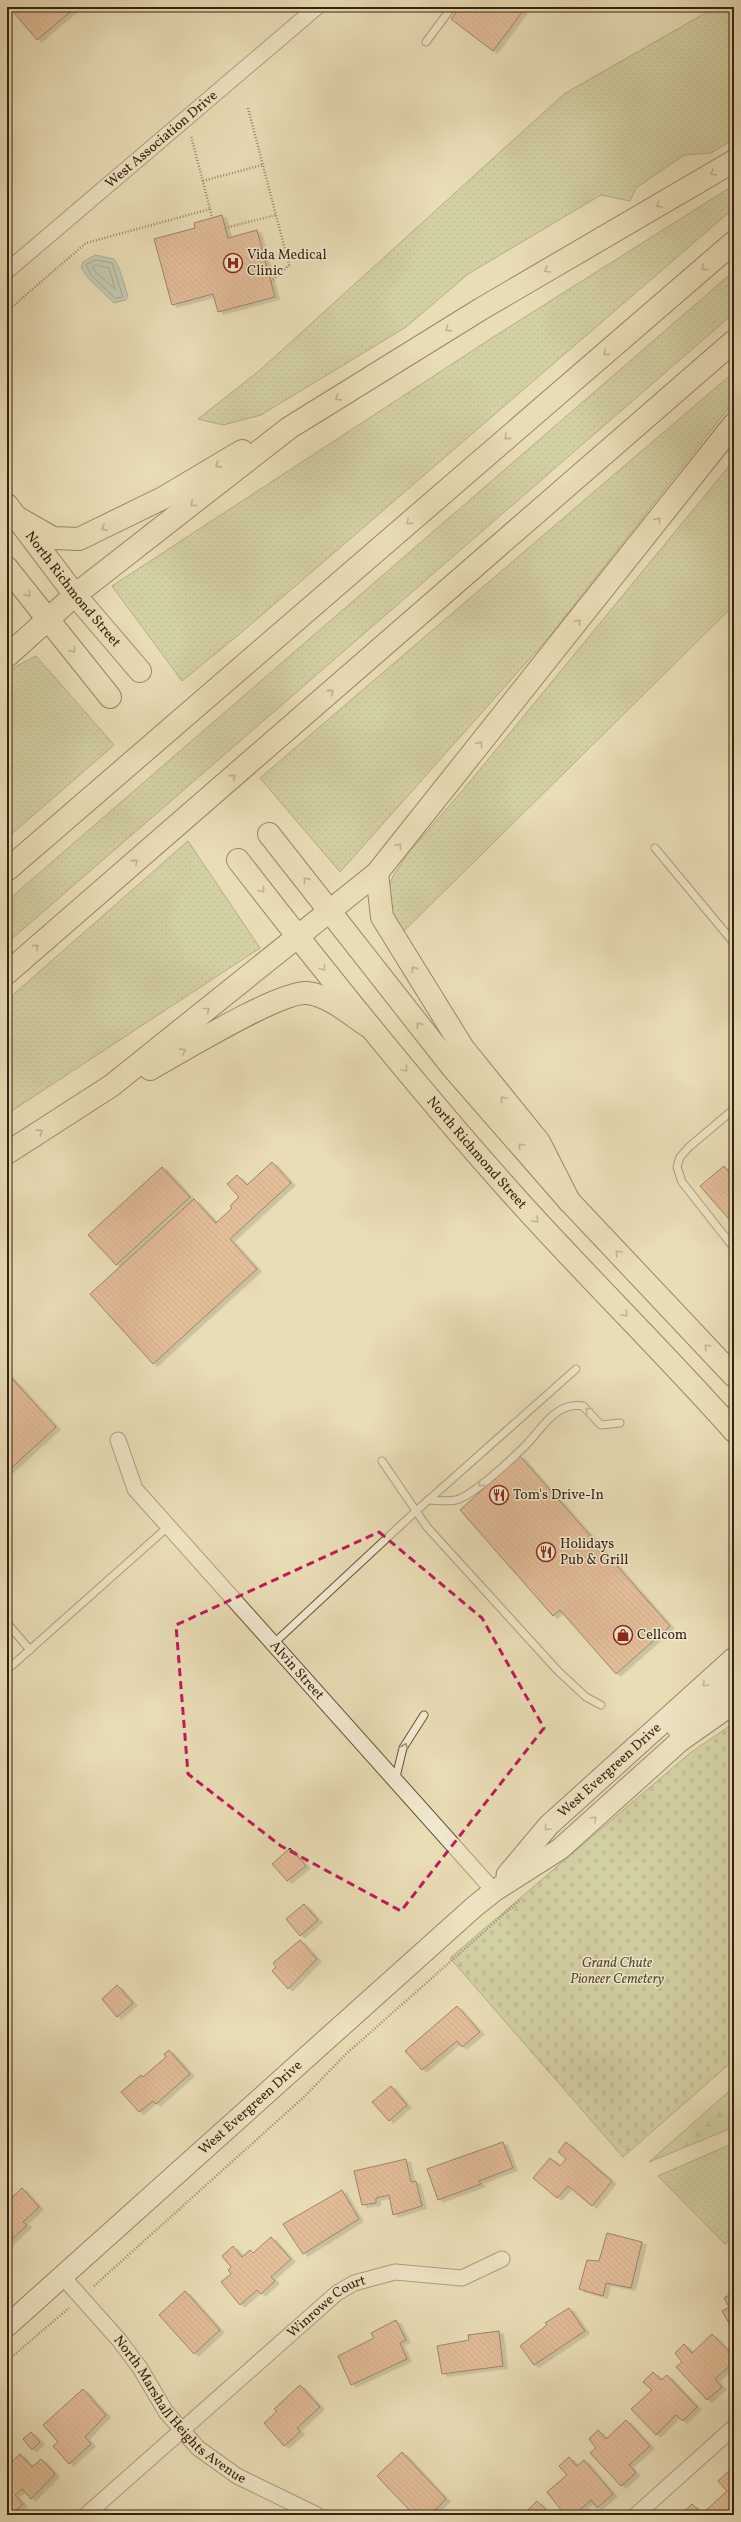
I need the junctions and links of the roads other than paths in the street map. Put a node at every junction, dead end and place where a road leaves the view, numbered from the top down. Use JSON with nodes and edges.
{"nodes":[{"id":1,"x":317,"y":7,"type":"edge"},
{"id":2,"x":452,"y":7,"type":"edge"},
{"id":3,"x":426,"y":42,"type":"dead end"},
{"id":4,"x":734,"y":161,"type":"edge"},
{"id":5,"x":734,"y":242,"type":"edge"},
{"id":6,"x":7,"y":271,"type":"edge"},
{"id":7,"x":734,"y":341,"type":"edge"},
{"id":8,"x":734,"y":424,"type":"edge"},
{"id":9,"x":290,"y":428,"type":"junction"},
{"id":10,"x":12,"y":512,"type":"edge"},
{"id":11,"x":7,"y":568,"type":"edge"},
{"id":12,"x":75,"y":596,"type":"junction"},
{"id":13,"x":49,"y":620,"type":"junction"},
{"id":14,"x":7,"y":656,"type":"edge"},
{"id":15,"x":140,"y":671,"type":"dead end"},
{"id":16,"x":110,"y":697,"type":"dead end"},
{"id":17,"x":269,"y":834,"type":"dead end"},
{"id":18,"x":655,"y":848,"type":"dead end"},
{"id":19,"x":238,"y":860,"type":"dead end"},
{"id":20,"x":7,"y":870,"type":"edge"},
{"id":21,"x":377,"y":873,"type":"junction"},
{"id":22,"x":330,"y":911,"type":"junction"},
{"id":23,"x":299,"y":937,"type":"junction"},
{"id":24,"x":734,"y":943,"type":"edge"},
{"id":25,"x":7,"y":973,"type":"edge"},
{"id":26,"x":371,"y":1028,"type":"junction"},
{"id":27,"x":111,"y":1086,"type":"junction"},
{"id":28,"x":734,"y":1110,"type":"edge"},
{"id":29,"x":7,"y":1153,"type":"edge"},
{"id":30,"x":570,"y":1201,"type":"junction"},
{"id":31,"x":734,"y":1248,"type":"edge"},
{"id":32,"x":576,"y":1369,"type":"dead end"},
{"id":33,"x":734,"y":1376,"type":"edge"},
{"id":34,"x":620,"y":1423,"type":"dead end"},
{"id":35,"x":734,"y":1431,"type":"edge"},
{"id":36,"x":118,"y":1440,"type":"dead end"},
{"id":37,"x":382,"y":1461,"type":"dead end"},
{"id":38,"x":428,"y":1500,"type":"junction"},
{"id":39,"x":415,"y":1512,"type":"junction"},
{"id":40,"x":169,"y":1526,"type":"junction"},
{"id":41,"x":7,"y":1623,"type":"edge"},
{"id":42,"x":273,"y":1645,"type":"junction"},
{"id":43,"x":30,"y":1650,"type":"junction"},
{"id":44,"x":734,"y":1658,"type":"edge"},
{"id":45,"x":7,"y":1670,"type":"edge"},
{"id":46,"x":734,"y":1678,"type":"edge"},
{"id":47,"x":734,"y":1703,"type":"edge"},
{"id":48,"x":601,"y":1705,"type":"dead end"},
{"id":49,"x":424,"y":1715,"type":"dead end"},
{"id":50,"x":395,"y":1781,"type":"junction"},
{"id":51,"x":629,"y":1787,"type":"junction"},
{"id":52,"x":494,"y":1891,"type":"junction"},
{"id":53,"x":502,"y":2259,"type":"dead end"},
{"id":54,"x":63,"y":2277,"type":"junction"},
{"id":55,"x":7,"y":2326,"type":"edge"},
{"id":56,"x":734,"y":2427,"type":"edge"},
{"id":57,"x":181,"y":2429,"type":"junction"},
{"id":58,"x":86,"y":2515,"type":"edge"},
{"id":59,"x":317,"y":2515,"type":"edge"},
{"id":60,"x":636,"y":2515,"type":"edge"}],
"edges":[{"from":1,"to":6,"type":"street","name":"West Association Drive"},
{"from":2,"to":3,"type":"lane"},
{"from":4,"to":9,"type":"main road","one_way":true},
{"from":5,"to":20,"type":"main road","one_way":true},
{"from":25,"to":7,"type":"main road","one_way":true},
{"from":21,"to":8,"type":"main road","one_way":true},
{"from":9,"to":10,"type":"main road","one_way":true},
{"from":9,"to":12,"type":"main road","one_way":true},
{"from":10,"to":12,"type":"main road","name":"North Richmond Street"},
{"from":11,"to":13,"type":"main road","one_way":true},
{"from":12,"to":13,"type":"main road"},
{"from":12,"to":15,"type":"main road","name":"North Richmond Street"},
{"from":13,"to":14,"type":"main road"},
{"from":13,"to":16,"type":"main road","one_way":true},
{"from":22,"to":17,"type":"main road","one_way":true},
{"from":18,"to":24,"type":"lane"},
{"from":19,"to":23,"type":"main road","name":"North Richmond Street","one_way":true},
{"from":21,"to":22,"type":"main road"},
{"from":30,"to":21,"type":"main road","one_way":true},
{"from":22,"to":23,"type":"main road"},
{"from":30,"to":22,"type":"main road","one_way":true},
{"from":23,"to":26,"type":"main road","name":"North Richmond Street","one_way":true},
{"from":27,"to":23,"type":"main road","one_way":true},
{"from":27,"to":26,"type":"main road","one_way":true},
{"from":26,"to":35,"type":"main road","name":"North Richmond Street","one_way":true},
{"from":29,"to":27,"type":"main road","one_way":true},
{"from":28,"to":31,"type":"lane"},
{"from":33,"to":30,"type":"main road","one_way":true},
{"from":32,"to":38,"type":"lane"},
{"from":34,"to":38,"type":"lane","one_way":true},
{"from":36,"to":40,"type":"street","name":"Alvin Street"},
{"from":37,"to":39,"type":"lane"},
{"from":38,"to":39,"type":"lane"},
{"from":39,"to":42,"type":"lane"},
{"from":39,"to":48,"type":"lane"},
{"from":40,"to":42,"type":"street","name":"Alvin Street"},
{"from":40,"to":43,"type":"lane"},
{"from":41,"to":43,"type":"lane"},
{"from":42,"to":50,"type":"street","name":"Alvin Street"},
{"from":43,"to":45,"type":"lane"},
{"from":44,"to":52,"type":"street","name":"West Evergreen Drive","one_way":true},
{"from":46,"to":51,"type":"street"},
{"from":47,"to":51,"type":"street","name":"West Evergreen Drive"},
{"from":50,"to":49,"type":"lane","one_way":true},
{"from":50,"to":52,"type":"street","name":"Alvin Street"},
{"from":52,"to":51,"type":"street","name":"West Evergreen Drive","one_way":true},
{"from":52,"to":54,"type":"street","name":"West Evergreen Drive"},
{"from":53,"to":57,"type":"street","name":"Winrowe Court"},
{"from":54,"to":55,"type":"street","name":"West Evergreen Drive"},
{"from":54,"to":57,"type":"street","name":"North Marshall Heights Avenue"},
{"from":56,"to":60,"type":"street"},
{"from":57,"to":58,"type":"street","name":"Winrowe Court"},
{"from":57,"to":59,"type":"street","name":"North Marshall Heights Avenue"}]}
